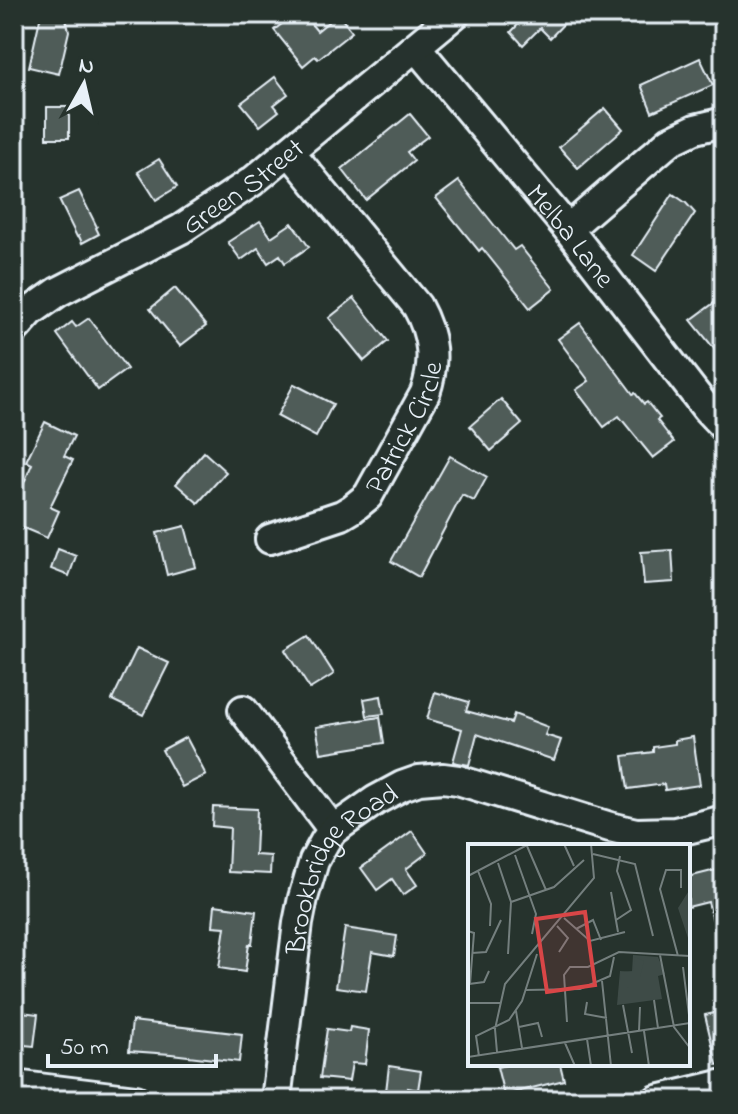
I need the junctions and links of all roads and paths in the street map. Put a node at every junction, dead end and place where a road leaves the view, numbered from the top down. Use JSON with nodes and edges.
{"nodes":[{"id":1,"x":455,"y":14,"type":"edge"},
{"id":2,"x":416,"y":47,"type":"junction"},
{"id":3,"x":724,"y":122,"type":"edge"},
{"id":4,"x":290,"y":152,"type":"junction"},
{"id":5,"x":568,"y":229,"type":"junction"},
{"id":6,"x":14,"y":330,"type":"edge"},
{"id":7,"x":724,"y":427,"type":"edge"},
{"id":8,"x":270,"y":539,"type":"dead end"},
{"id":9,"x":243,"y":710,"type":"dead end"},
{"id":10,"x":724,"y":820,"type":"edge"},
{"id":11,"x":333,"y":830,"type":"junction"},
{"id":12,"x":724,"y":1084,"type":"edge"},
{"id":13,"x":14,"y":1085,"type":"edge"},
{"id":14,"x":136,"y":1100,"type":"edge"},
{"id":15,"x":276,"y":1100,"type":"edge"},
{"id":16,"x":657,"y":1100,"type":"edge"}],
"edges":[{"from":1,"to":2,"type":"street","name":"Green Street"},
{"from":2,"to":4,"type":"street","name":"Green Street"},
{"from":2,"to":5,"type":"street","name":"Melba Lane"},
{"from":3,"to":5,"type":"street"},
{"from":4,"to":6,"type":"street","name":"Green Street"},
{"from":4,"to":8,"type":"street","name":"Patrick Circle"},
{"from":5,"to":7,"type":"street","name":"Melba Lane"},
{"from":9,"to":11,"type":"street"},
{"from":10,"to":11,"type":"street","name":"Brookbridge Road"},
{"from":11,"to":15,"type":"street","name":"Brookbridge Road"},
{"from":12,"to":16,"type":"street"},
{"from":13,"to":14,"type":"street"}]}
